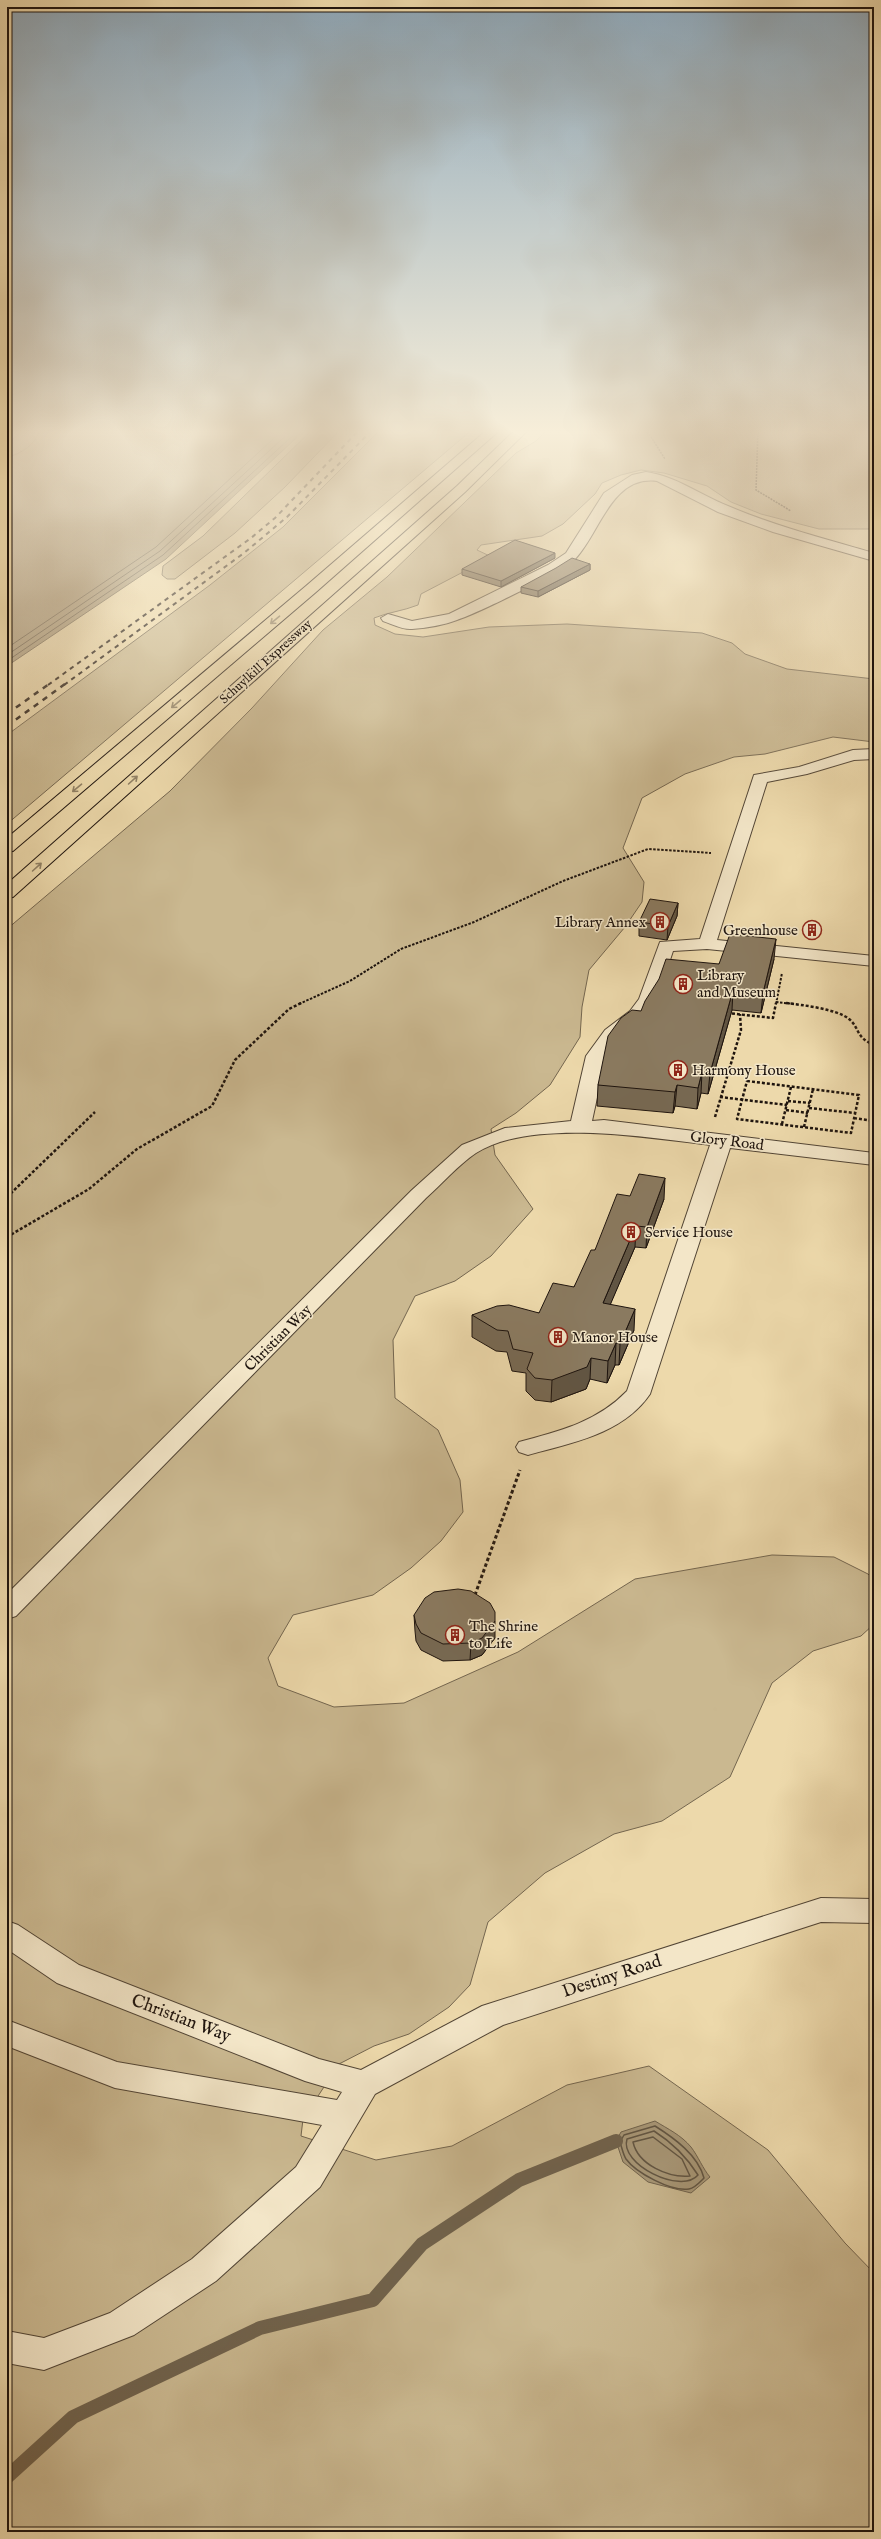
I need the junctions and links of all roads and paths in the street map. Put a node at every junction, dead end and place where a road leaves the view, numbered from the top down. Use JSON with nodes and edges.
{"nodes":[{"id":1,"x":359,"y":547,"type":"edge"},
{"id":2,"x":395,"y":547,"type":"edge"},
{"id":3,"x":576,"y":547,"type":"edge"},
{"id":4,"x":841,"y":547,"type":"edge"},
{"id":5,"x":874,"y":557,"type":"edge"},
{"id":6,"x":388,"y":618,"type":"dead end"},
{"id":7,"x":874,"y":754,"type":"edge"},
{"id":8,"x":7,"y":846,"type":"edge"},
{"id":9,"x":736,"y":854,"type":"junction"},
{"id":10,"x":7,"y":893,"type":"edge"},
{"id":11,"x":707,"y":944,"type":"junction"},
{"id":12,"x":787,"y":952,"type":"junction"},
{"id":13,"x":874,"y":961,"type":"edge"},
{"id":14,"x":776,"y":1002,"type":"junction"},
{"id":15,"x":724,"y":1012,"type":"edge"},
{"id":16,"x":740,"y":1014,"type":"junction"},
{"id":17,"x":874,"y":1045,"type":"edge"},
{"id":18,"x":791,"y":1087,"type":"junction"},
{"id":19,"x":813,"y":1089,"type":"junction"},
{"id":20,"x":720,"y":1098,"type":"junction"},
{"id":21,"x":742,"y":1100,"type":"junction"},
{"id":22,"x":788,"y":1101,"type":"junction"},
{"id":23,"x":810,"y":1103,"type":"junction"},
{"id":24,"x":787,"y":1105,"type":"junction"},
{"id":25,"x":809,"y":1108,"type":"junction"},
{"id":26,"x":786,"y":1110,"type":"junction"},
{"id":27,"x":95,"y":1112,"type":"dead end"},
{"id":28,"x":855,"y":1113,"type":"junction"},
{"id":29,"x":808,"y":1114,"type":"junction"},
{"id":30,"x":854,"y":1118,"type":"junction"},
{"id":31,"x":874,"y":1121,"type":"edge"},
{"id":32,"x":782,"y":1124,"type":"junction"},
{"id":33,"x":580,"y":1127,"type":"junction"},
{"id":34,"x":804,"y":1127,"type":"junction"},
{"id":35,"x":715,"y":1139,"type":"junction"},
{"id":36,"x":874,"y":1159,"type":"edge"},
{"id":37,"x":7,"y":1197,"type":"edge"},
{"id":38,"x":7,"y":1237,"type":"edge"},
{"id":39,"x":528,"y":1447,"type":"joint"},
{"id":40,"x":473,"y":1600,"type":"edge"},
{"id":41,"x":7,"y":1610,"type":"edge"},
{"id":42,"x":874,"y":1911,"type":"edge"},
{"id":43,"x":7,"y":1933,"type":"edge"},
{"id":44,"x":7,"y":2033,"type":"edge"},
{"id":45,"x":364,"y":2084,"type":"junction"},
{"id":46,"x":345,"y":2115,"type":"junction"},
{"id":47,"x":7,"y":2347,"type":"edge"}],
"edges":[{"from":1,"to":8,"type":"highway","name":"Schuylkill Expressway","one_way":true},
{"from":10,"to":2,"type":"highway","name":"Schuylkill Expressway","one_way":true},
{"from":3,"to":6,"type":"street"},
{"from":4,"to":5,"type":"street"},
{"from":7,"to":9,"type":"street"},
{"from":9,"to":11,"type":"street"},
{"from":9,"to":38,"type":"path"},
{"from":11,"to":12,"type":"street"},
{"from":11,"to":33,"type":"street"},
{"from":12,"to":13,"type":"street"},
{"from":12,"to":14,"type":"path"},
{"from":14,"to":16,"type":"path"},
{"from":14,"to":17,"type":"path"},
{"from":15,"to":16,"type":"path"},
{"from":16,"to":20,"type":"path"},
{"from":18,"to":19,"type":"path"},
{"from":18,"to":21,"type":"path"},
{"from":18,"to":22,"type":"path"},
{"from":19,"to":23,"type":"path"},
{"from":19,"to":28,"type":"path"},
{"from":20,"to":21,"type":"path"},
{"from":20,"to":35,"type":"path"},
{"from":21,"to":24,"type":"path"},
{"from":21,"to":32,"type":"path"},
{"from":22,"to":23,"type":"path"},
{"from":22,"to":24,"type":"path"},
{"from":23,"to":25,"type":"path"},
{"from":24,"to":26,"type":"path"},
{"from":25,"to":28,"type":"path"},
{"from":25,"to":29,"type":"path"},
{"from":26,"to":29,"type":"path"},
{"from":26,"to":32,"type":"path"},
{"from":27,"to":37,"type":"path"},
{"from":28,"to":30,"type":"path"},
{"from":29,"to":34,"type":"path"},
{"from":30,"to":31,"type":"path"},
{"from":30,"to":34,"type":"path"},
{"from":32,"to":34,"type":"path"},
{"from":33,"to":35,"type":"street","name":"Glory Road"},
{"from":33,"to":41,"type":"street","name":"Christian Way"},
{"from":35,"to":36,"type":"street","name":"Glory Road"},
{"from":35,"to":39,"type":"street"},
{"from":39,"to":40,"type":"path"},
{"from":42,"to":45,"type":"street","name":"Destiny Road"},
{"from":43,"to":45,"type":"street","name":"Christian Way"},
{"from":44,"to":46,"type":"street"},
{"from":45,"to":46,"type":"street"},
{"from":46,"to":47,"type":"street"}]}
